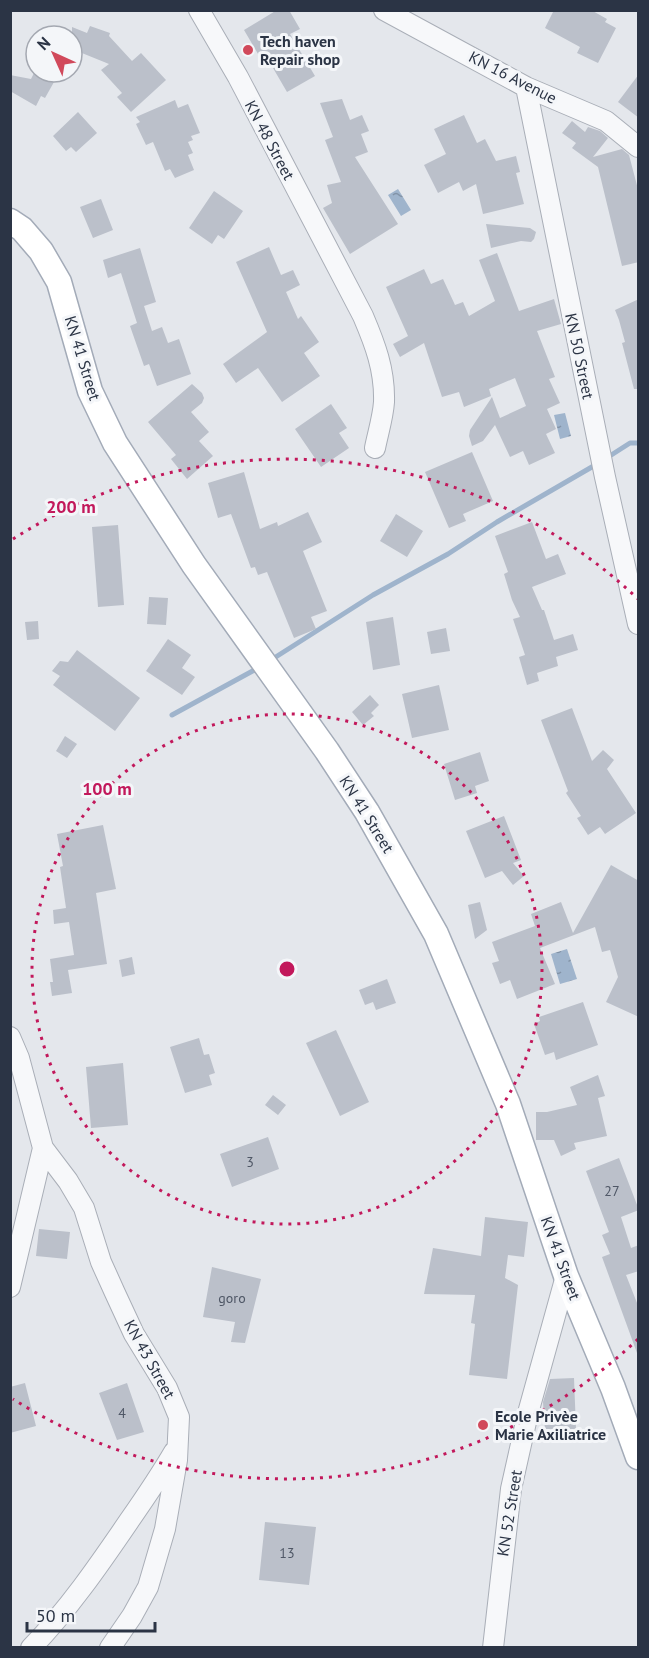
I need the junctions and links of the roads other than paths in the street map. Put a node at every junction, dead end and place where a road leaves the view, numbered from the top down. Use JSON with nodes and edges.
{"nodes":[{"id":1,"x":199,"y":10,"type":"edge"},
{"id":2,"x":384,"y":10,"type":"edge"},
{"id":3,"x":526,"y":87,"type":"junction"},
{"id":4,"x":639,"y":147,"type":"edge"},
{"id":5,"x":10,"y":221,"type":"edge"},
{"id":6,"x":375,"y":448,"type":"dead end"},
{"id":7,"x":639,"y":624,"type":"edge"},
{"id":8,"x":10,"y":1037,"type":"edge"},
{"id":9,"x":43,"y":1148,"type":"junction"},
{"id":10,"x":566,"y":1276,"type":"junction"},
{"id":11,"x":10,"y":1287,"type":"edge"},
{"id":12,"x":182,"y":1441,"type":"junction"},
{"id":13,"x":639,"y":1457,"type":"edge"},
{"id":14,"x":31,"y":1647,"type":"edge"},
{"id":15,"x":110,"y":1647,"type":"edge"},
{"id":16,"x":493,"y":1647,"type":"edge"}],
"edges":[{"from":1,"to":6,"type":"street","name":"KN 48 Street"},
{"from":2,"to":3,"type":"street","name":"KN 16 Avenue"},
{"from":3,"to":4,"type":"street","name":"KN 16 Avenue"},
{"from":3,"to":7,"type":"street","name":"KN 50 Street"},
{"from":5,"to":10,"type":"main road","name":"KN 41 Street"},
{"from":8,"to":9,"type":"street"},
{"from":9,"to":11,"type":"street"},
{"from":9,"to":12,"type":"street","name":"KN 43 Street"},
{"from":10,"to":13,"type":"main road","name":"KN 41 Street"},
{"from":10,"to":16,"type":"street","name":"KN 52 Street"},
{"from":12,"to":14,"type":"street"},
{"from":12,"to":15,"type":"street","name":"KN 43 Street"}]}
